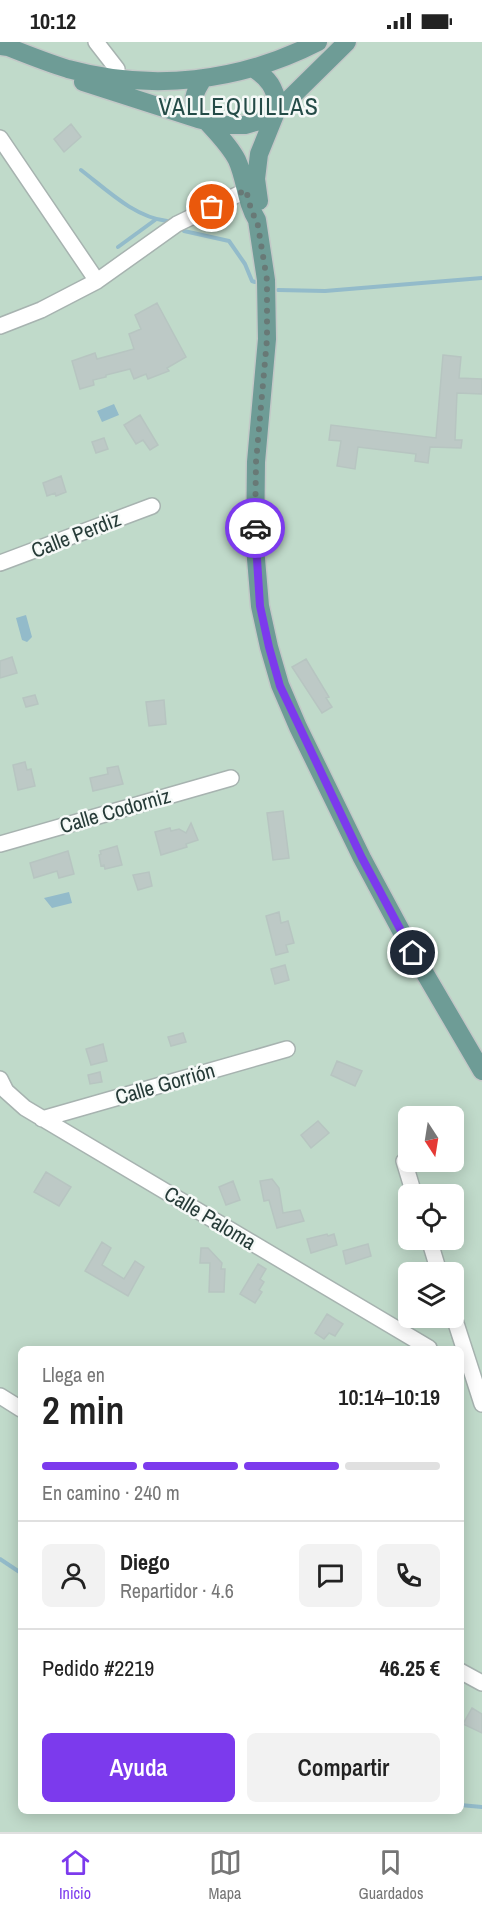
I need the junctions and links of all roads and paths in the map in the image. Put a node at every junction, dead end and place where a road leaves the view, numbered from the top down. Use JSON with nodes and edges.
{"nodes":[{"id":1,"x":96,"y":42,"type":"edge"},
{"id":2,"x":318,"y":42,"type":"edge"},
{"id":3,"x":347,"y":42,"type":"edge"},
{"id":4,"x":0,"y":47,"type":"edge"},
{"id":5,"x":274,"y":61,"type":"junction"},
{"id":6,"x":252,"y":68,"type":"junction"},
{"id":7,"x":204,"y":78,"type":"junction"},
{"id":8,"x":117,"y":79,"type":"junction"},
{"id":9,"x":278,"y":110,"type":"junction"},
{"id":10,"x":203,"y":121,"type":"junction"},
{"id":11,"x":0,"y":138,"type":"edge"},
{"id":12,"x":246,"y":190,"type":"junction"},
{"id":13,"x":257,"y":220,"type":"junction"},
{"id":14,"x":97,"y":281,"type":"junction"},
{"id":15,"x":0,"y":326,"type":"edge"},
{"id":16,"x":152,"y":506,"type":"dead end"},
{"id":17,"x":0,"y":563,"type":"edge"},
{"id":18,"x":231,"y":778,"type":"dead end"},
{"id":19,"x":0,"y":844,"type":"edge"},
{"id":20,"x":287,"y":1050,"type":"dead end"},
{"id":21,"x":482,"y":1071,"type":"edge"},
{"id":22,"x":0,"y":1079,"type":"edge"},
{"id":23,"x":42,"y":1119,"type":"junction"},
{"id":24,"x":456,"y":1328,"type":"edge"},
{"id":25,"x":426,"y":1346,"type":"edge"},
{"id":26,"x":460,"y":1346,"type":"edge"},
{"id":27,"x":466,"y":1371,"type":"edge"},
{"id":28,"x":0,"y":1396,"type":"edge"},
{"id":29,"x":482,"y":1404,"type":"edge"},
{"id":30,"x":18,"y":1407,"type":"edge"},
{"id":31,"x":464,"y":1673,"type":"edge"},
{"id":32,"x":482,"y":1683,"type":"edge"}],
"edges":[{"from":1,"to":8,"type":"street"},
{"from":2,"to":5,"type":"main road"},
{"from":3,"to":9,"type":"main road"},
{"from":4,"to":8,"type":"main road"},
{"from":4,"to":10,"type":"main road"},
{"from":5,"to":6,"type":"main road"},
{"from":5,"to":9,"type":"main road"},
{"from":6,"to":7,"type":"main road"},
{"from":6,"to":9,"type":"main road"},
{"from":7,"to":8,"type":"main road"},
{"from":7,"to":10,"type":"main road"},
{"from":9,"to":10,"type":"main road"},
{"from":9,"to":13,"type":"main road"},
{"from":10,"to":12,"type":"main road"},
{"from":11,"to":14,"type":"street"},
{"from":12,"to":13,"type":"main road"},
{"from":12,"to":14,"type":"street"},
{"from":13,"to":21,"type":"main road"},
{"from":14,"to":15,"type":"street"},
{"from":16,"to":17,"type":"street","name":"Calle Perdiz"},
{"from":18,"to":19,"type":"street","name":"Calle Codorniz"},
{"from":20,"to":23,"type":"street","name":"Calle Gorrión"},
{"from":22,"to":23,"type":"street","name":"Calle Paloma"},
{"from":23,"to":25,"type":"street","name":"Calle Paloma"},
{"from":24,"to":26,"type":"street"},
{"from":27,"to":29,"type":"street"},
{"from":28,"to":30,"type":"street"},
{"from":31,"to":32,"type":"street"}]}
